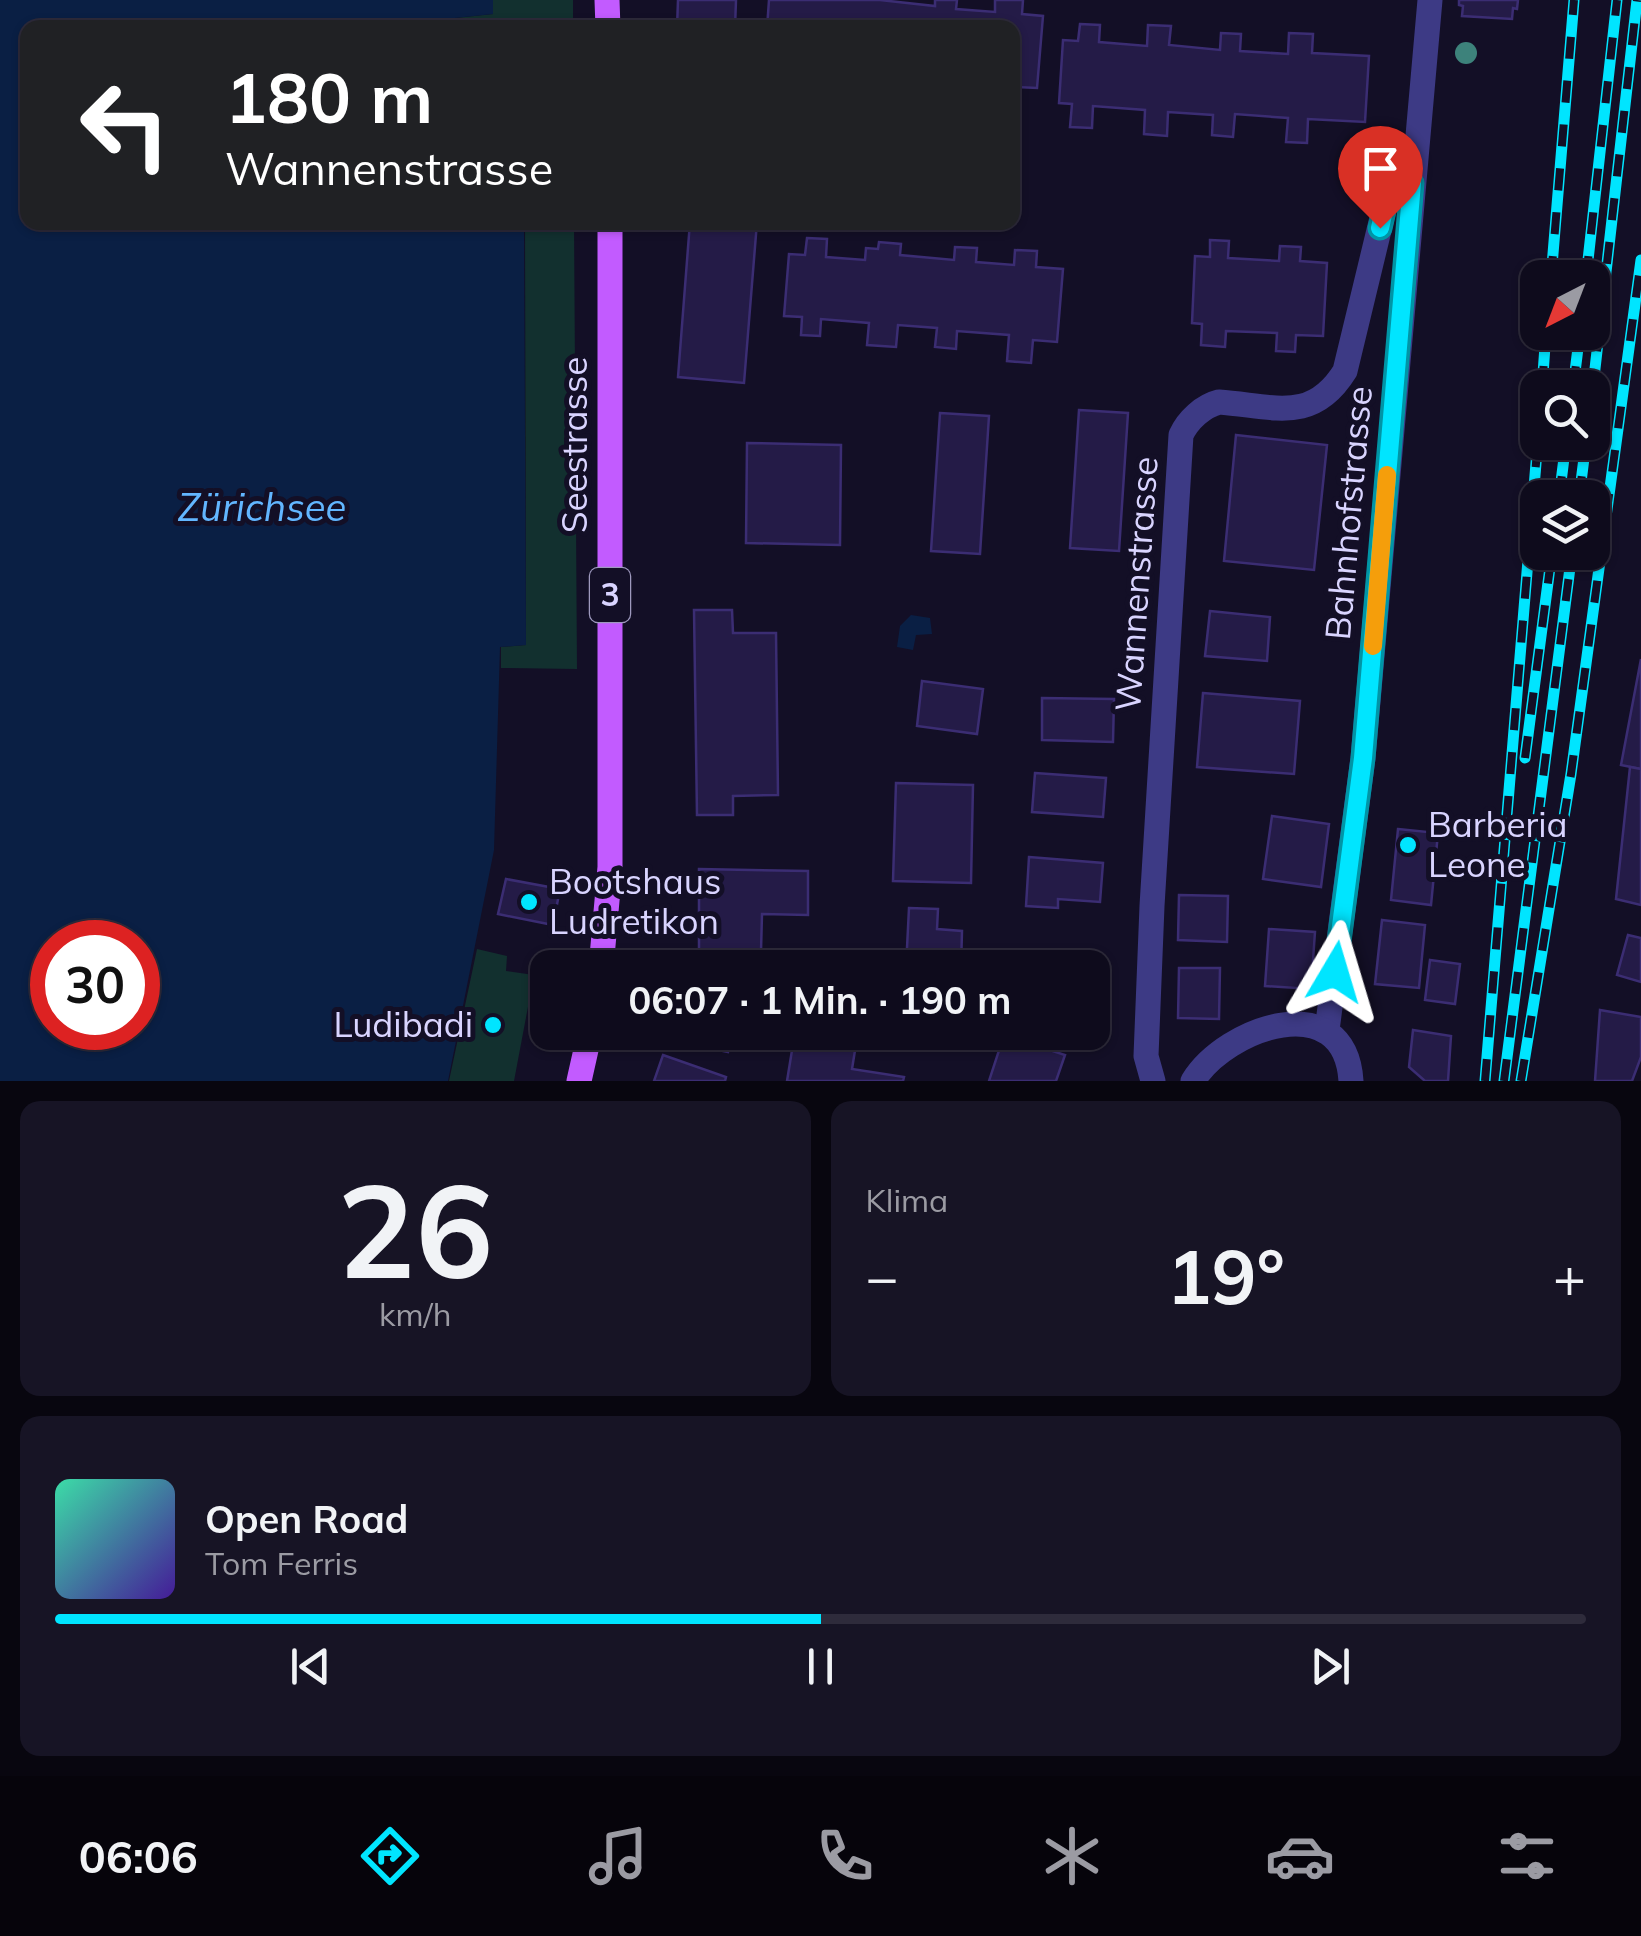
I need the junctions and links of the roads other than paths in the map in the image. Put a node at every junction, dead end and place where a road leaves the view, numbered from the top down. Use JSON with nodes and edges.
{"nodes":[{"id":1,"x":1430,"y":0,"type":"edge"},
{"id":2,"x":1412,"y":183,"type":"junction"},
{"id":3,"x":610,"y":230,"type":"edge"},
{"id":4,"x":603,"y":950,"type":"edge"},
{"id":5,"x":1327,"y":1030,"type":"junction"},
{"id":6,"x":586,"y":1050,"type":"edge"},
{"id":7,"x":579,"y":1081,"type":"edge"},
{"id":8,"x":1153,"y":1081,"type":"edge"},
{"id":9,"x":1193,"y":1081,"type":"edge"},
{"id":10,"x":1351,"y":1081,"type":"edge"}],
"edges":[{"from":1,"to":2,"type":"street","name":"Bahnhofstrasse"},
{"from":2,"to":5,"type":"street","name":"Bahnhofstrasse"},
{"from":2,"to":8,"type":"street","name":"Wannenstrasse"},
{"from":3,"to":4,"type":"main road","name":"Seestrasse","number":"3"},
{"from":5,"to":9,"type":"street"},
{"from":5,"to":10,"type":"street"},
{"from":6,"to":7,"type":"main road"}]}
